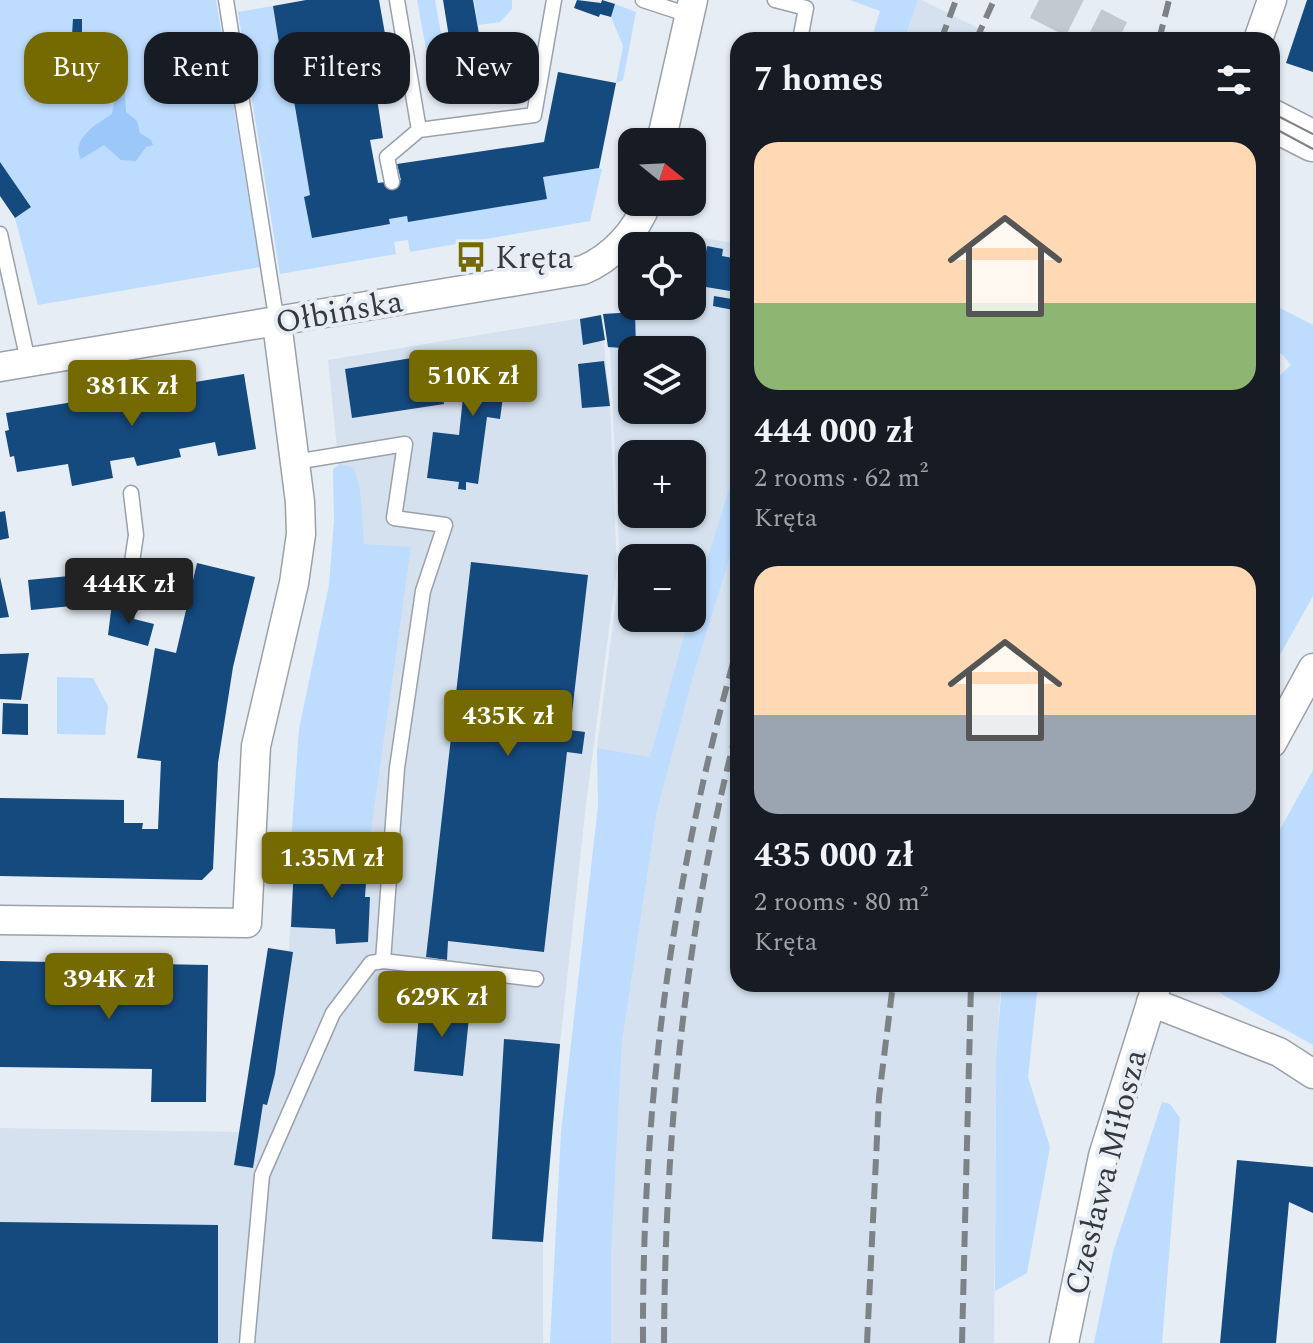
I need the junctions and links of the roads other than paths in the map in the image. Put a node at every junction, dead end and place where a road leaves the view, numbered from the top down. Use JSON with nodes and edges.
{"nodes":[{"id":1,"x":226,"y":0,"type":"edge"},
{"id":2,"x":397,"y":0,"type":"edge"},
{"id":3,"x":554,"y":0,"type":"edge"},
{"id":4,"x":643,"y":0,"type":"edge"},
{"id":5,"x":775,"y":0,"type":"edge"},
{"id":6,"x":1272,"y":0,"type":"edge"},
{"id":7,"x":691,"y":8,"type":"edge"},
{"id":8,"x":802,"y":32,"type":"edge"},
{"id":9,"x":1261,"y":32,"type":"edge"},
{"id":10,"x":1280,"y":124,"type":"edge"},
{"id":11,"x":664,"y":128,"type":"edge"},
{"id":12,"x":419,"y":130,"type":"junction"},
{"id":13,"x":1313,"y":141,"type":"edge"},
{"id":14,"x":392,"y":182,"type":"dead end"},
{"id":15,"x":641,"y":216,"type":"edge"},
{"id":16,"x":0,"y":234,"type":"edge"},
{"id":17,"x":277,"y":323,"type":"junction"},
{"id":18,"x":28,"y":361,"type":"junction"},
{"id":19,"x":0,"y":367,"type":"edge"},
{"id":20,"x":295,"y":462,"type":"junction"},
{"id":21,"x":131,"y":493,"type":"dead end"},
{"id":22,"x":127,"y":596,"type":"dead end"},
{"id":23,"x":1313,"y":668,"type":"edge"},
{"id":24,"x":1280,"y":728,"type":"edge"},
{"id":25,"x":0,"y":920,"type":"edge"},
{"id":26,"x":383,"y":961,"type":"junction"},
{"id":27,"x":536,"y":979,"type":"dead end"},
{"id":28,"x":1154,"y":993,"type":"edge"},
{"id":29,"x":1313,"y":1074,"type":"edge"},
{"id":30,"x":247,"y":1343,"type":"edge"},
{"id":31,"x":1064,"y":1343,"type":"edge"}],
"edges":[{"from":1,"to":17,"type":"lane"},
{"from":2,"to":12,"type":"lane"},
{"from":3,"to":12,"type":"lane"},
{"from":4,"to":7,"type":"lane"},
{"from":5,"to":8,"type":"lane"},
{"from":6,"to":9,"type":"street"},
{"from":7,"to":11,"type":"street"},
{"from":10,"to":13,"type":"street"},
{"from":12,"to":14,"type":"lane"},
{"from":15,"to":17,"type":"street","name":"Ołbińska"},
{"from":16,"to":18,"type":"lane"},
{"from":17,"to":18,"type":"street","name":"Ołbińska"},
{"from":17,"to":20,"type":"street"},
{"from":18,"to":19,"type":"street","name":"Ołbińska"},
{"from":20,"to":25,"type":"street"},
{"from":20,"to":26,"type":"lane"},
{"from":21,"to":22,"type":"lane"},
{"from":23,"to":24,"type":"street"},
{"from":26,"to":27,"type":"lane"},
{"from":26,"to":30,"type":"lane"},
{"from":28,"to":29,"type":"street"},
{"from":28,"to":31,"type":"street","name":"Czesława Miłosza"}]}
